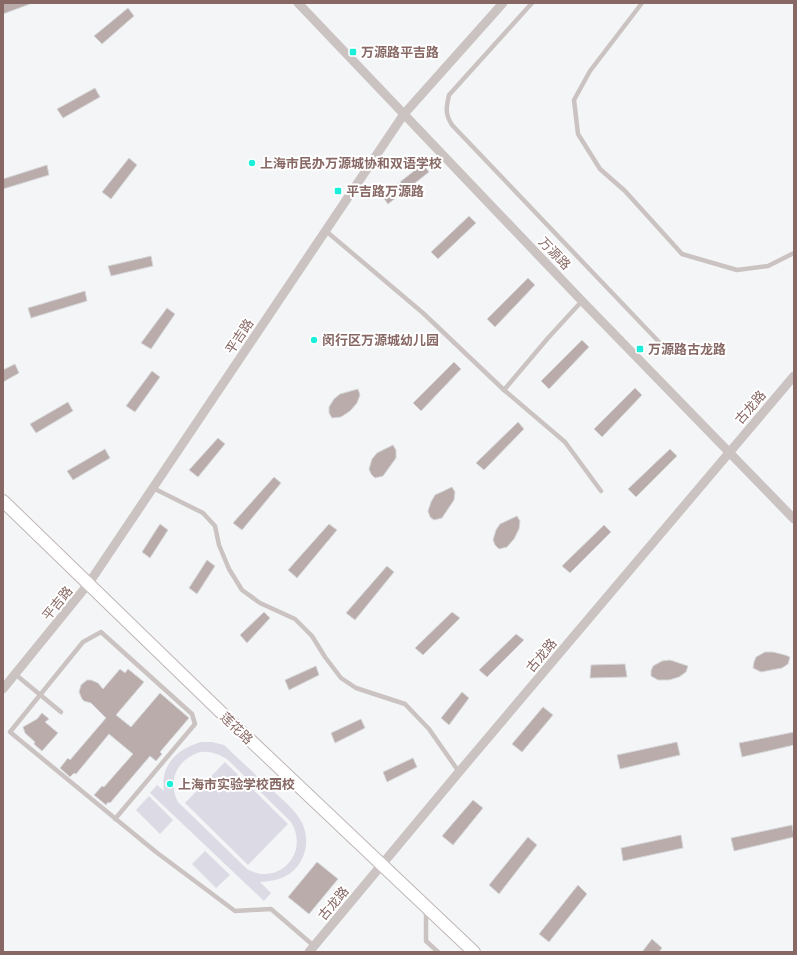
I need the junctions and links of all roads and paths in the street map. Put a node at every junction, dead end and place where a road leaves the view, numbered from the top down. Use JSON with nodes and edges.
{"nodes":[{"id":1,"x":298,"y":3,"type":"edge"},
{"id":2,"x":503,"y":3,"type":"edge"},
{"id":3,"x":532,"y":3,"type":"edge"},
{"id":4,"x":642,"y":3,"type":"edge"},
{"id":5,"x":404,"y":114,"type":"junction"},
{"id":6,"x":326,"y":231,"type":"junction"},
{"id":7,"x":794,"y":253,"type":"edge"},
{"id":8,"x":582,"y":300,"type":"junction"},
{"id":9,"x":659,"y":342,"type":"dead end"},
{"id":10,"x":794,"y":376,"type":"edge"},
{"id":11,"x":504,"y":390,"type":"junction"},
{"id":12,"x":729,"y":452,"type":"junction"},
{"id":13,"x":153,"y":488,"type":"junction"},
{"id":14,"x":602,"y":491,"type":"dead end"},
{"id":15,"x":3,"y":502,"type":"edge"},
{"id":16,"x":794,"y":519,"type":"edge"},
{"id":17,"x":89,"y":584,"type":"junction"},
{"id":18,"x":15,"y":674,"type":"junction"},
{"id":19,"x":3,"y":688,"type":"edge"},
{"id":20,"x":40,"y":695,"type":"junction"},
{"id":21,"x":61,"y":712,"type":"dead end"},
{"id":22,"x":459,"y":772,"type":"junction"},
{"id":23,"x":115,"y":819,"type":"junction"},
{"id":24,"x":382,"y":864,"type":"junction"},
{"id":25,"x":426,"y":907,"type":"junction"},
{"id":26,"x":312,"y":949,"type":"edge"},
{"id":27,"x":438,"y":952,"type":"edge"},
{"id":28,"x":474,"y":952,"type":"edge"}],
"edges":[{"from":1,"to":5,"type":"street","name":"万源路"},
{"from":2,"to":5,"type":"street","name":"平吉路"},
{"from":3,"to":9,"type":"lane"},
{"from":4,"to":7,"type":"lane"},
{"from":5,"to":6,"type":"street","name":"平吉路"},
{"from":5,"to":8,"type":"street","name":"万源路"},
{"from":6,"to":11,"type":"lane"},
{"from":6,"to":13,"type":"street","name":"平吉路"},
{"from":8,"to":11,"type":"lane"},
{"from":8,"to":12,"type":"street","name":"万源路"},
{"from":10,"to":12,"type":"street","name":"古龙路"},
{"from":11,"to":14,"type":"lane"},
{"from":12,"to":16,"type":"street","name":"万源路"},
{"from":12,"to":22,"type":"street","name":"古龙路"},
{"from":13,"to":17,"type":"street","name":"平吉路"},
{"from":13,"to":22,"type":"lane"},
{"from":15,"to":17,"type":"main road","name":"莲花路"},
{"from":17,"to":18,"type":"street","name":"平吉路"},
{"from":17,"to":24,"type":"main road","name":"莲花路"},
{"from":18,"to":19,"type":"street","name":"平吉路"},
{"from":18,"to":20,"type":"lane"},
{"from":20,"to":21,"type":"lane"},
{"from":20,"to":23,"type":"lane"},
{"from":20,"to":23,"type":"lane"},
{"from":22,"to":24,"type":"street","name":"古龙路"},
{"from":23,"to":26,"type":"lane"},
{"from":24,"to":25,"type":"main road","name":"莲花路"},
{"from":24,"to":26,"type":"street","name":"古龙路"},
{"from":25,"to":27,"type":"lane"},
{"from":25,"to":28,"type":"main road","name":"莲花路"}]}
